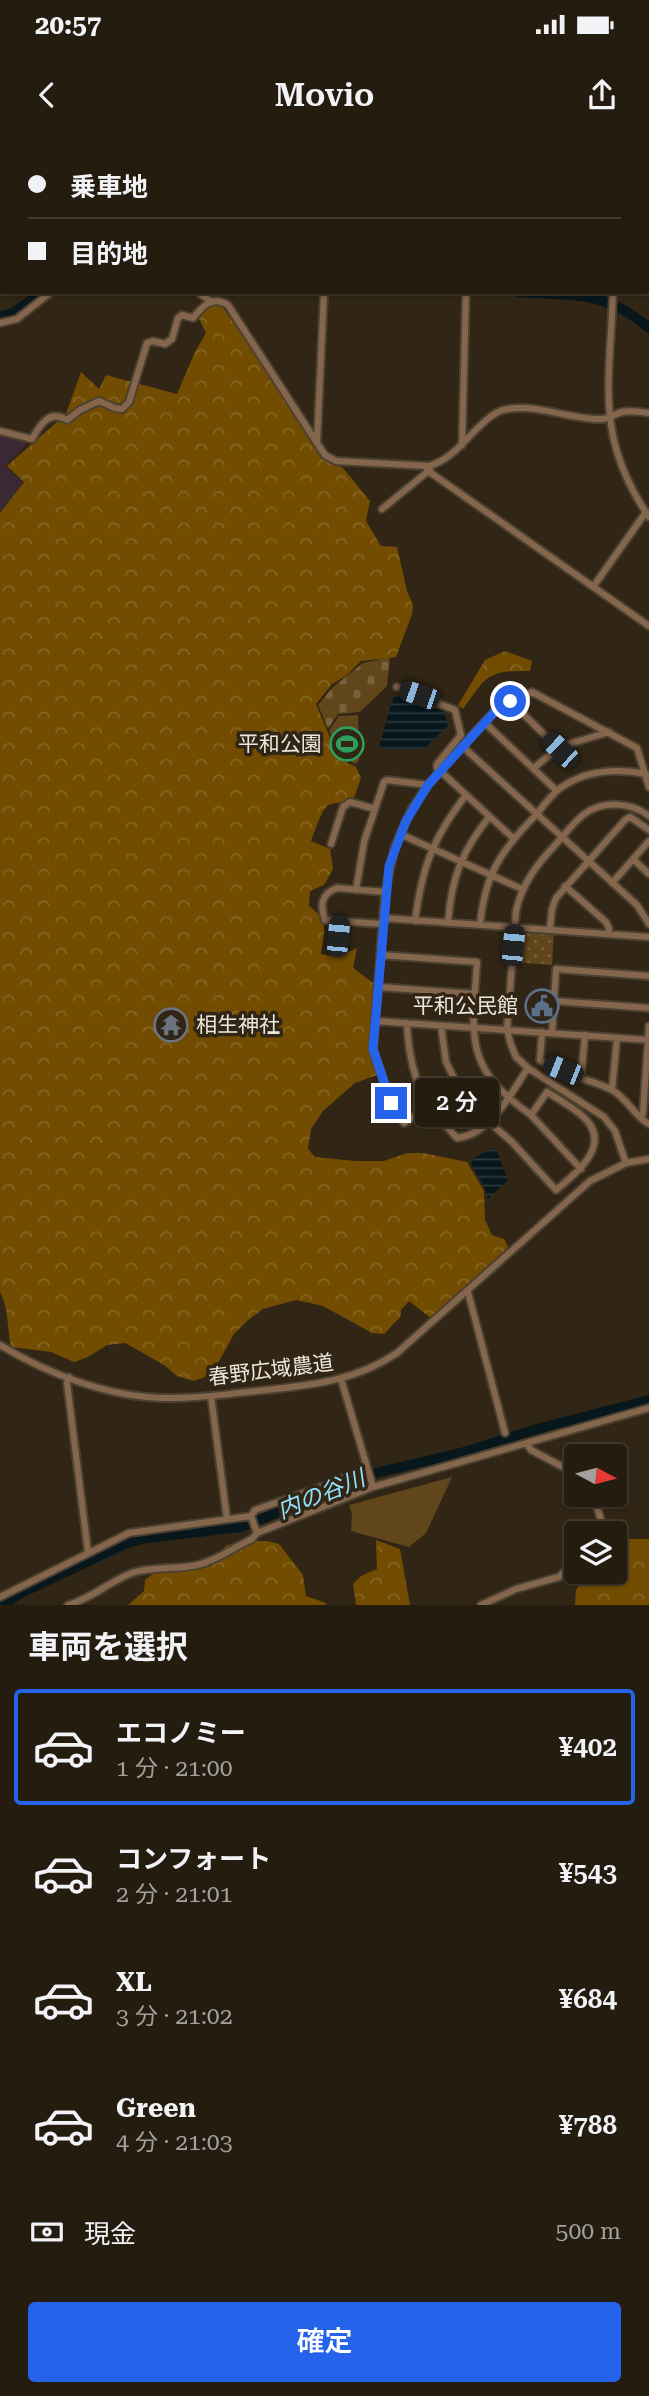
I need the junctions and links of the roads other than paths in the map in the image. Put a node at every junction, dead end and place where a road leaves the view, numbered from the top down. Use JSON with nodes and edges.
{"nodes":[{"id":1,"x":48,"y":294,"type":"edge"},
{"id":2,"x":201,"y":294,"type":"edge"},
{"id":3,"x":324,"y":294,"type":"edge"},
{"id":4,"x":466,"y":294,"type":"edge"},
{"id":5,"x":613,"y":295,"type":"edge"},
{"id":6,"x":210,"y":301,"type":"junction"},
{"id":7,"x":0,"y":323,"type":"edge"},
{"id":8,"x":649,"y":412,"type":"edge"},
{"id":9,"x":609,"y":417,"type":"junction"},
{"id":10,"x":0,"y":431,"type":"edge"},
{"id":11,"x":317,"y":443,"type":"junction"},
{"id":12,"x":462,"y":445,"type":"junction"},
{"id":13,"x":429,"y":466,"type":"junction"},
{"id":14,"x":382,"y":509,"type":"dead end"},
{"id":15,"x":647,"y":514,"type":"edge"},
{"id":16,"x":593,"y":587,"type":"junction"},
{"id":17,"x":649,"y":626,"type":"edge"},
{"id":18,"x":397,"y":687,"type":"dead end"},
{"id":19,"x":510,"y":701,"type":"junction"},
{"id":20,"x":484,"y":722,"type":"junction"},
{"id":21,"x":609,"y":732,"type":"junction"},
{"id":22,"x":462,"y":746,"type":"junction"},
{"id":23,"x":560,"y":750,"type":"junction"},
{"id":24,"x":534,"y":768,"type":"junction"},
{"id":25,"x":440,"y":771,"type":"junction"},
{"id":26,"x":646,"y":774,"type":"junction"},
{"id":27,"x":428,"y":785,"type":"junction"},
{"id":28,"x":649,"y":787,"type":"edge"},
{"id":29,"x":557,"y":790,"type":"junction"},
{"id":30,"x":466,"y":795,"type":"junction"},
{"id":31,"x":649,"y":804,"type":"edge"},
{"id":32,"x":375,"y":809,"type":"junction"},
{"id":33,"x":536,"y":814,"type":"junction"},
{"id":34,"x":646,"y":814,"type":"edge"},
{"id":35,"x":489,"y":817,"type":"junction"},
{"id":36,"x":649,"y":830,"type":"edge"},
{"id":37,"x":400,"y":834,"type":"junction"},
{"id":38,"x":562,"y":837,"type":"junction"},
{"id":39,"x":513,"y":838,"type":"junction"},
{"id":40,"x":649,"y":841,"type":"edge"},
{"id":41,"x":331,"y":844,"type":"dead end"},
{"id":42,"x":432,"y":848,"type":"junction"},
{"id":43,"x":633,"y":859,"type":"junction"},
{"id":44,"x":461,"y":860,"type":"junction"},
{"id":45,"x":587,"y":861,"type":"junction"},
{"id":46,"x":491,"y":874,"type":"junction"},
{"id":47,"x":649,"y":874,"type":"edge"},
{"id":48,"x":612,"y":883,"type":"junction"},
{"id":49,"x":565,"y":886,"type":"junction"},
{"id":50,"x":523,"y":889,"type":"junction"},
{"id":51,"x":356,"y":890,"type":"junction"},
{"id":52,"x":385,"y":892,"type":"junction"},
{"id":53,"x":415,"y":920,"type":"junction"},
{"id":54,"x":339,"y":921,"type":"junction"},
{"id":55,"x":383,"y":921,"type":"junction"},
{"id":56,"x":448,"y":923,"type":"junction"},
{"id":57,"x":480,"y":924,"type":"junction"},
{"id":58,"x":649,"y":924,"type":"edge"},
{"id":59,"x":515,"y":927,"type":"junction"},
{"id":60,"x":550,"y":929,"type":"junction"},
{"id":61,"x":608,"y":934,"type":"junction"},
{"id":62,"x":649,"y":937,"type":"edge"},
{"id":63,"x":336,"y":952,"type":"dead end"},
{"id":64,"x":380,"y":955,"type":"junction"},
{"id":65,"x":649,"y":976,"type":"edge"},
{"id":66,"x":379,"y":987,"type":"junction"},
{"id":67,"x":475,"y":995,"type":"junction"},
{"id":68,"x":554,"y":1000,"type":"junction"},
{"id":69,"x":649,"y":1008,"type":"edge"},
{"id":70,"x":375,"y":1021,"type":"junction"},
{"id":71,"x":407,"y":1023,"type":"junction"},
{"id":72,"x":441,"y":1026,"type":"junction"},
{"id":73,"x":649,"y":1026,"type":"edge"},
{"id":74,"x":472,"y":1027,"type":"junction"},
{"id":75,"x":507,"y":1030,"type":"junction"},
{"id":76,"x":542,"y":1032,"type":"junction"},
{"id":77,"x":552,"y":1032,"type":"junction"},
{"id":78,"x":584,"y":1035,"type":"junction"},
{"id":79,"x":617,"y":1038,"type":"junction"},
{"id":80,"x":649,"y":1040,"type":"edge"},
{"id":81,"x":528,"y":1068,"type":"junction"},
{"id":82,"x":581,"y":1078,"type":"junction"},
{"id":83,"x":612,"y":1090,"type":"junction"},
{"id":84,"x":509,"y":1097,"type":"junction"},
{"id":85,"x":429,"y":1107,"type":"junction"},
{"id":86,"x":531,"y":1115,"type":"junction"},
{"id":87,"x":640,"y":1118,"type":"junction"},
{"id":88,"x":490,"y":1123,"type":"junction"},
{"id":89,"x":649,"y":1124,"type":"edge"},
{"id":90,"x":649,"y":1159,"type":"edge"},
{"id":91,"x":626,"y":1163,"type":"junction"},
{"id":92,"x":581,"y":1169,"type":"junction"},
{"id":93,"x":468,"y":1292,"type":"junction"},
{"id":94,"x":0,"y":1345,"type":"edge"},
{"id":95,"x":69,"y":1377,"type":"junction"},
{"id":96,"x":341,"y":1379,"type":"junction"},
{"id":97,"x":211,"y":1396,"type":"junction"},
{"id":98,"x":649,"y":1408,"type":"edge"},
{"id":99,"x":505,"y":1433,"type":"dead end"},
{"id":100,"x":527,"y":1444,"type":"junction"},
{"id":101,"x":367,"y":1468,"type":"junction"},
{"id":102,"x":564,"y":1468,"type":"edge"},
{"id":103,"x":373,"y":1486,"type":"junction"},
{"id":104,"x":251,"y":1517,"type":"junction"},
{"id":105,"x":226,"y":1519,"type":"junction"},
{"id":106,"x":256,"y":1532,"type":"junction"},
{"id":107,"x":88,"y":1552,"type":"junction"},
{"id":108,"x":564,"y":1572,"type":"edge"},
{"id":109,"x":0,"y":1597,"type":"edge"},
{"id":110,"x":68,"y":1605,"type":"edge"},
{"id":111,"x":481,"y":1605,"type":"edge"}],
"edges":[{"from":1,"to":7,"type":"street"},
{"from":2,"to":6,"type":"street"},
{"from":3,"to":11,"type":"street"},
{"from":4,"to":12,"type":"street"},
{"from":5,"to":9,"type":"street"},
{"from":6,"to":10,"type":"street"},
{"from":6,"to":11,"type":"street"},
{"from":8,"to":9,"type":"street"},
{"from":9,"to":12,"type":"street"},
{"from":9,"to":15,"type":"street"},
{"from":11,"to":13,"type":"street"},
{"from":12,"to":13,"type":"street"},
{"from":13,"to":14,"type":"street"},
{"from":13,"to":16,"type":"street"},
{"from":15,"to":16,"type":"street"},
{"from":16,"to":17,"type":"street"},
{"from":18,"to":25,"type":"street"},
{"from":19,"to":20,"type":"street"},
{"from":19,"to":21,"type":"street"},
{"from":19,"to":23,"type":"street"},
{"from":20,"to":22,"type":"street"},
{"from":20,"to":24,"type":"street"},
{"from":21,"to":23,"type":"street"},
{"from":21,"to":26,"type":"street"},
{"from":22,"to":25,"type":"street"},
{"from":22,"to":33,"type":"street"},
{"from":23,"to":24,"type":"street"},
{"from":24,"to":29,"type":"street"},
{"from":25,"to":27,"type":"street"},
{"from":25,"to":30,"type":"street"},
{"from":26,"to":28,"type":"street"},
{"from":26,"to":29,"type":"street"},
{"from":27,"to":32,"type":"street"},
{"from":27,"to":37,"type":"street"},
{"from":29,"to":33,"type":"street"},
{"from":30,"to":35,"type":"street"},
{"from":30,"to":42,"type":"street"},
{"from":31,"to":34,"type":"street"},
{"from":32,"to":41,"type":"street"},
{"from":32,"to":51,"type":"street"},
{"from":33,"to":38,"type":"street"},
{"from":33,"to":39,"type":"street"},
{"from":34,"to":38,"type":"street"},
{"from":35,"to":39,"type":"street"},
{"from":35,"to":44,"type":"street"},
{"from":36,"to":45,"type":"street"},
{"from":37,"to":42,"type":"street"},
{"from":37,"to":52,"type":"street"},
{"from":38,"to":45,"type":"street"},
{"from":38,"to":50,"type":"street"},
{"from":39,"to":46,"type":"street"},
{"from":40,"to":43,"type":"street"},
{"from":42,"to":44,"type":"street"},
{"from":42,"to":53,"type":"street"},
{"from":43,"to":47,"type":"street"},
{"from":43,"to":48,"type":"street"},
{"from":44,"to":46,"type":"street"},
{"from":44,"to":56,"type":"street"},
{"from":45,"to":48,"type":"street"},
{"from":45,"to":49,"type":"street"},
{"from":46,"to":50,"type":"street"},
{"from":46,"to":57,"type":"street"},
{"from":48,"to":58,"type":"street"},
{"from":49,"to":60,"type":"street"},
{"from":49,"to":61,"type":"street"},
{"from":50,"to":59,"type":"street"},
{"from":51,"to":52,"type":"street"},
{"from":51,"to":54,"type":"street"},
{"from":52,"to":55,"type":"street"},
{"from":53,"to":55,"type":"street"},
{"from":53,"to":56,"type":"street"},
{"from":54,"to":55,"type":"street"},
{"from":54,"to":63,"type":"street"},
{"from":55,"to":64,"type":"street"},
{"from":56,"to":57,"type":"street"},
{"from":57,"to":59,"type":"street"},
{"from":59,"to":60,"type":"street"},
{"from":59,"to":75,"type":"street"},
{"from":60,"to":61,"type":"street"},
{"from":61,"to":62,"type":"street"},
{"from":64,"to":66,"type":"street"},
{"from":64,"to":67,"type":"street"},
{"from":65,"to":68,"type":"street"},
{"from":66,"to":67,"type":"street"},
{"from":66,"to":70,"type":"street"},
{"from":67,"to":74,"type":"street"},
{"from":68,"to":69,"type":"street"},
{"from":68,"to":77,"type":"street"},
{"from":70,"to":71,"type":"street"},
{"from":70,"to":85,"type":"street"},
{"from":71,"to":72,"type":"street"},
{"from":71,"to":85,"type":"street"},
{"from":72,"to":74,"type":"street"},
{"from":72,"to":88,"type":"street"},
{"from":73,"to":80,"type":"street"},
{"from":74,"to":75,"type":"street"},
{"from":74,"to":84,"type":"street"},
{"from":75,"to":76,"type":"street"},
{"from":75,"to":81,"type":"street"},
{"from":76,"to":77,"type":"street"},
{"from":76,"to":82,"type":"street"},
{"from":77,"to":78,"type":"street"},
{"from":78,"to":79,"type":"street"},
{"from":78,"to":82,"type":"street"},
{"from":79,"to":80,"type":"street"},
{"from":79,"to":83,"type":"street"},
{"from":80,"to":87,"type":"street"},
{"from":81,"to":84,"type":"street"},
{"from":81,"to":91,"type":"street"},
{"from":82,"to":83,"type":"street"},
{"from":83,"to":87,"type":"street"},
{"from":84,"to":86,"type":"street"},
{"from":84,"to":88,"type":"street"},
{"from":85,"to":88,"type":"street"},
{"from":86,"to":92,"type":"street"},
{"from":86,"to":92,"type":"street"},
{"from":87,"to":89,"type":"street"},
{"from":88,"to":92,"type":"street"},
{"from":90,"to":91,"type":"street","name":"春野広域農道"},
{"from":91,"to":93,"type":"street","name":"春野広域農道"},
{"from":93,"to":96,"type":"street","name":"春野広域農道"},
{"from":93,"to":99,"type":"street"},
{"from":94,"to":95,"type":"street","name":"春野広域農道"},
{"from":95,"to":97,"type":"street","name":"春野広域農道"},
{"from":95,"to":107,"type":"street"},
{"from":96,"to":97,"type":"street","name":"春野広域農道"},
{"from":96,"to":101,"type":"street"},
{"from":97,"to":105,"type":"street"},
{"from":98,"to":100,"type":"street"},
{"from":100,"to":102,"type":"street"},
{"from":100,"to":103,"type":"street"},
{"from":101,"to":103,"type":"street"},
{"from":101,"to":104,"type":"street"},
{"from":103,"to":106,"type":"street"},
{"from":104,"to":105,"type":"street"},
{"from":104,"to":106,"type":"street"},
{"from":105,"to":107,"type":"street"},
{"from":106,"to":110,"type":"street"},
{"from":107,"to":109,"type":"street"},
{"from":108,"to":111,"type":"street"}]}
